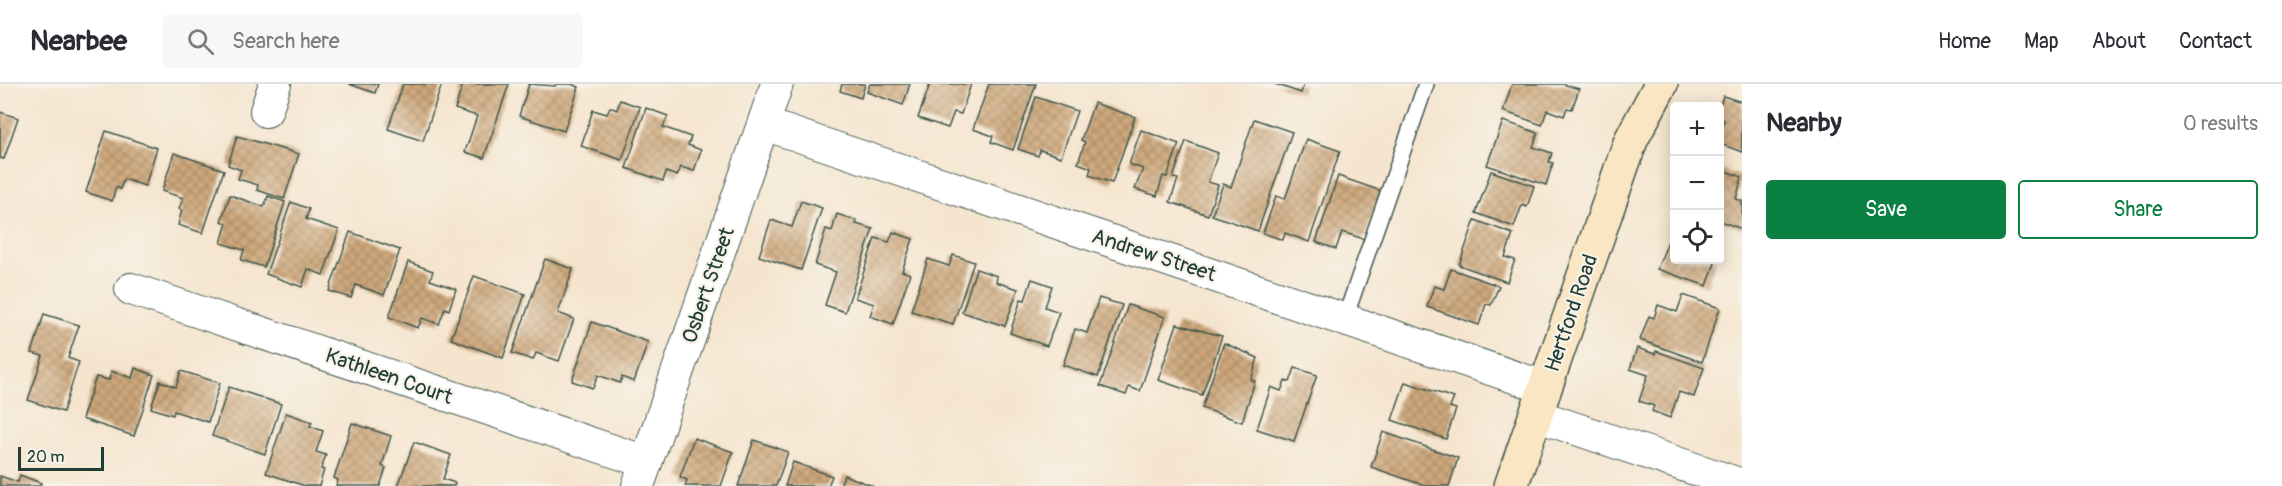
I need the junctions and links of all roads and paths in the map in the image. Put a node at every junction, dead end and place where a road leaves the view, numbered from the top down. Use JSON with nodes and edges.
{"nodes":[{"id":1,"x":1426,"y":84,"type":"edge"},
{"id":2,"x":1640,"y":84,"type":"edge"},
{"id":3,"x":1661,"y":84,"type":"edge"},
{"id":4,"x":768,"y":86,"type":"edge"},
{"id":5,"x":764,"y":124,"type":"junction"},
{"id":6,"x":1631,"y":140,"type":"junction"},
{"id":7,"x":131,"y":289,"type":"dead end"},
{"id":8,"x":1345,"y":318,"type":"junction"},
{"id":9,"x":1540,"y":401,"type":"junction"},
{"id":10,"x":642,"y":474,"type":"edge"},
{"id":11,"x":1742,"y":485,"type":"edge"},
{"id":12,"x":1511,"y":486,"type":"edge"}],
"edges":[{"from":1,"to":8,"type":"lane"},
{"from":2,"to":6,"type":"street","name":"Hertford Road"},
{"from":3,"to":6,"type":"street","name":"Hertford Road"},
{"from":4,"to":5,"type":"street","name":"Osbert Street"},
{"from":5,"to":8,"type":"street","name":"Andrew Street"},
{"from":5,"to":10,"type":"street","name":"Osbert Street"},
{"from":6,"to":9,"type":"street","name":"Hertford Road"},
{"from":7,"to":10,"type":"street","name":"Kathleen Court"},
{"from":8,"to":9,"type":"street","name":"Andrew Street"},
{"from":9,"to":11,"type":"street","name":"Andrew Street"},
{"from":9,"to":12,"type":"street","name":"Hertford Road"}]}
